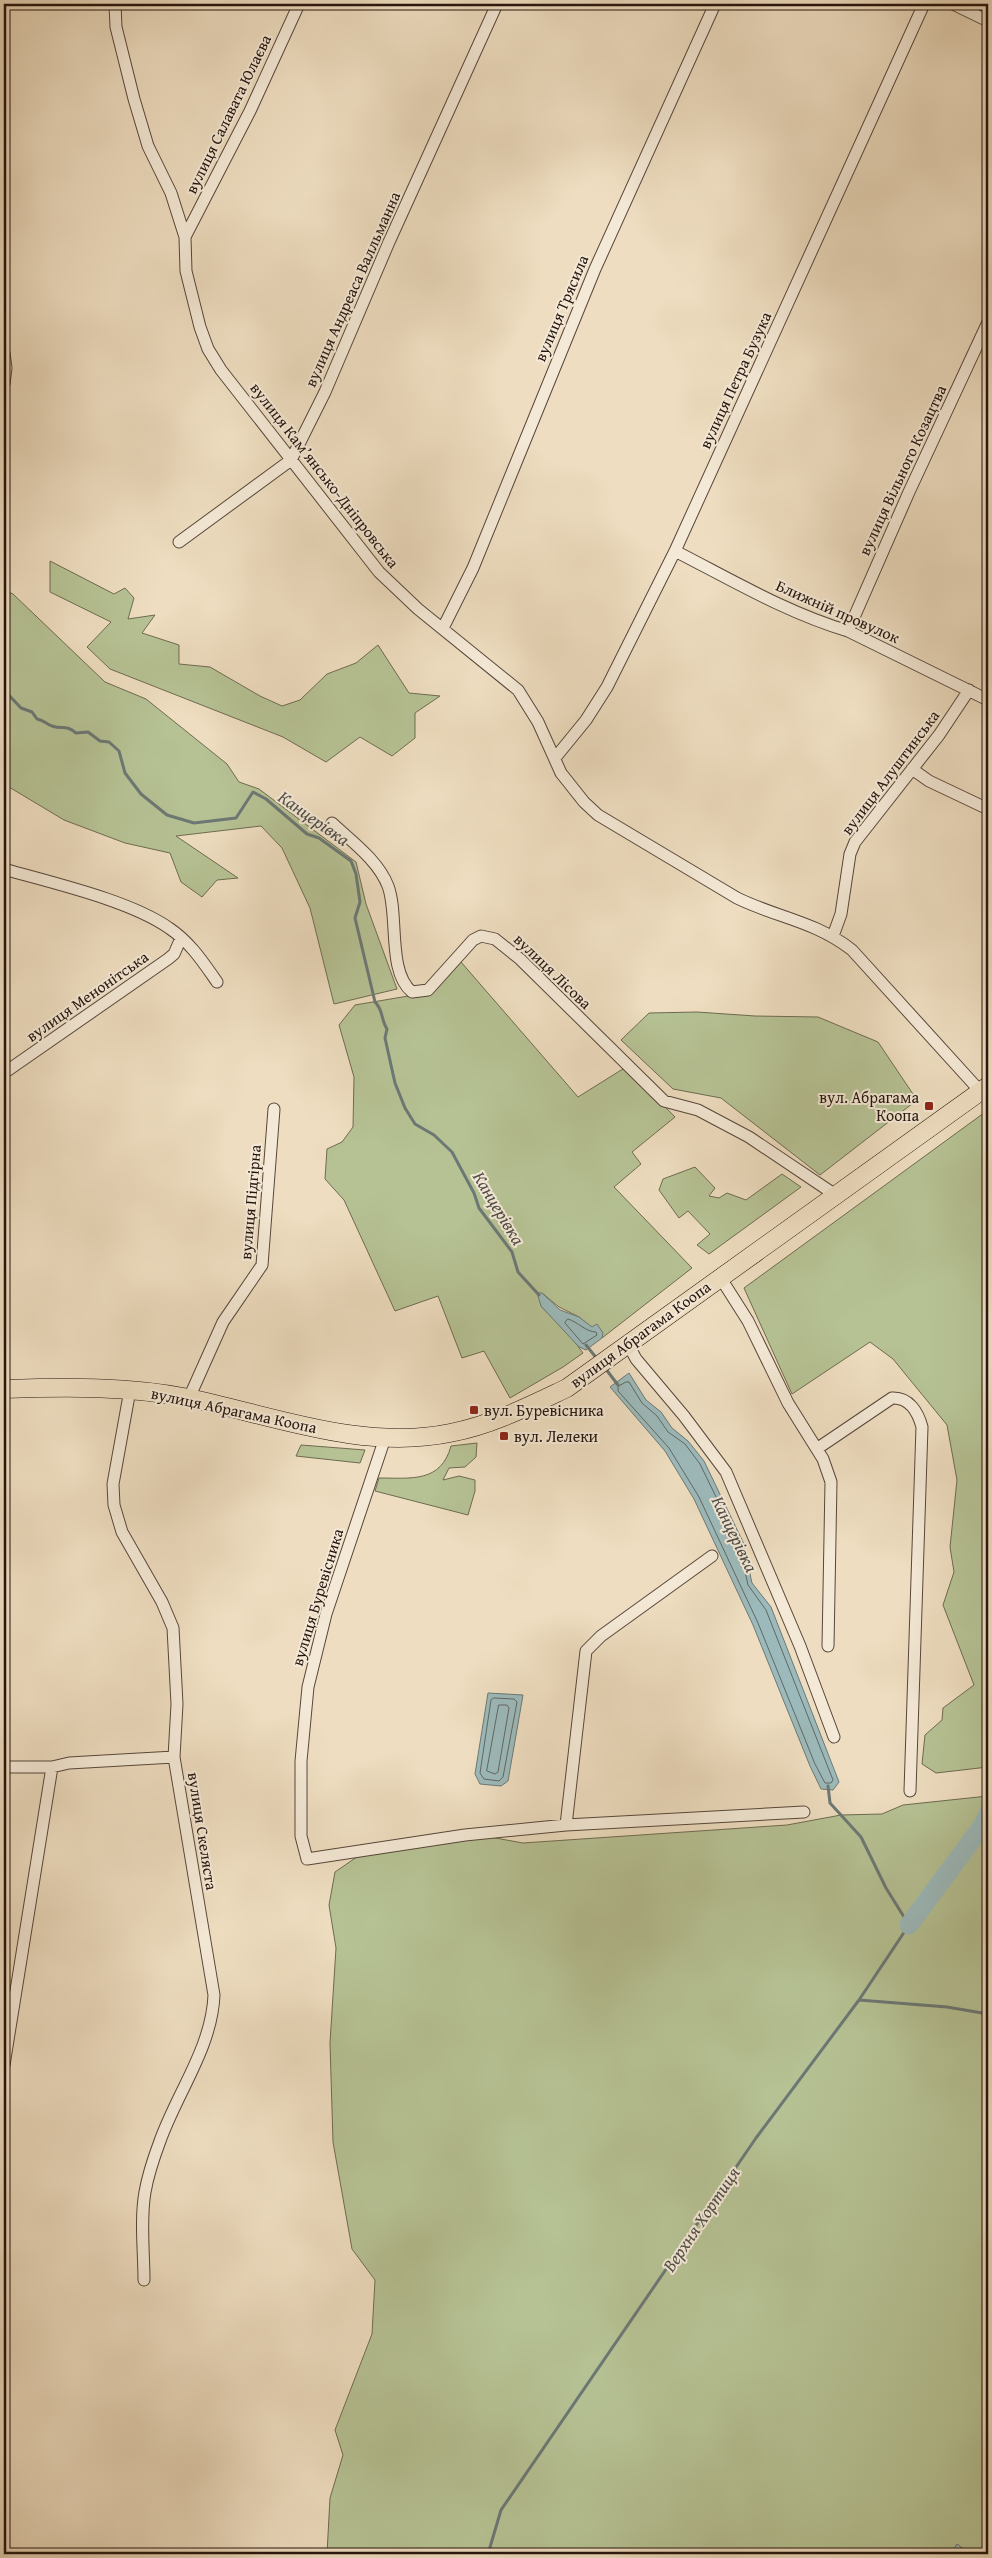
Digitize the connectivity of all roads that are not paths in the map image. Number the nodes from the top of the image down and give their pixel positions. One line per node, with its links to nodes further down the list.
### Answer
1 (114, 4): 8 (street, вулиця Кам’янсько-Дніпровська)
2 (299, 4): 8 (street, вулиця Салавата Юлаєва)
3 (497, 4): 12 (street, вулиця Андреаса Валльманна)
4 (715, 4): 15 (street, вулиця Трясила)
5 (924, 4): 14 (street, вулиця Петра Бузука)
6 (959, 5): 7 (street)
7 (988, 21)
8 (185, 237): 12 (street, вулиця Кам’янсько-Дніпровська)
9 (988, 322): 16 (street, вулиця Вільного Козацтва)
10 (4, 353): 11 (street)
11 (4, 384)
12 (291, 460): 13 (street, вулиця Андреаса Валльманна); 15 (street, вулиця Кам’янсько-Дніпровська)
13 (179, 542)
14 (674, 551): 16 (street, Ближній провулок); 19 (street, вулиця Петра Бузука)
15 (443, 628): 19 (street, вулиця Кам’янсько-Дніпровська)
16 (848, 631): 17 (street, Ближній провулок)
17 (969, 690): 18 (street, Ближній провулок); 20 (street, вулиця Алуштинська)
18 (988, 698)
19 (555, 758): 24 (street, вулиця Кам’янсько-Дніпровська)
20 (912, 769): 21 (street); 24 (street, вулиця Алуштинська)
21 (988, 809)
22 (332, 822): 30 (street, вулиця Лісова)
23 (4, 869): 25 (street)
24 (833, 936): 28 (street, вулиця Кам’янсько-Дніпровська)
25 (181, 938): 26 (street); 27 (street, вулиця Менонітська)
26 (216, 982)
27 (4, 1073)
28 (984, 1089): 30 (main road, вулиця Абрагама Коопа)
29 (274, 1110): 35 (street, вулиця Підгірна)
30 (837, 1196): 31 (main road, вулиця Абрагама Коопа)
31 (720, 1277): 32 (main road, вулиця Абрагама Коопа); 37 (street)
32 (628, 1344): 36 (main road, вулиця Абрагама Коопа); 40 (street)
33 (4, 1389): 34 (main road, вулиця Абрагама Коопа)
34 (130, 1390): 35 (main road, вулиця Абрагама Коопа); 41 (street, вулиця Скеляста)
35 (189, 1398): 36 (main road, вулиця Абрагама Коопа)
36 (385, 1438): 46 (street, вулиця Буревісника)
37 (818, 1448): 39 (street); 44 (street)
38 (712, 1556): 46 (street)
39 (828, 1646)
40 (834, 1737)
41 (174, 1757): 43 (street); 48 (street, вулиця Скеляста)
42 (4, 1767): 43 (street)
43 (52, 1768): 47 (street)
44 (910, 1791)
45 (804, 1812): 46 (street)
46 (566, 1825)
47 (4, 2065)
48 (144, 2280)

